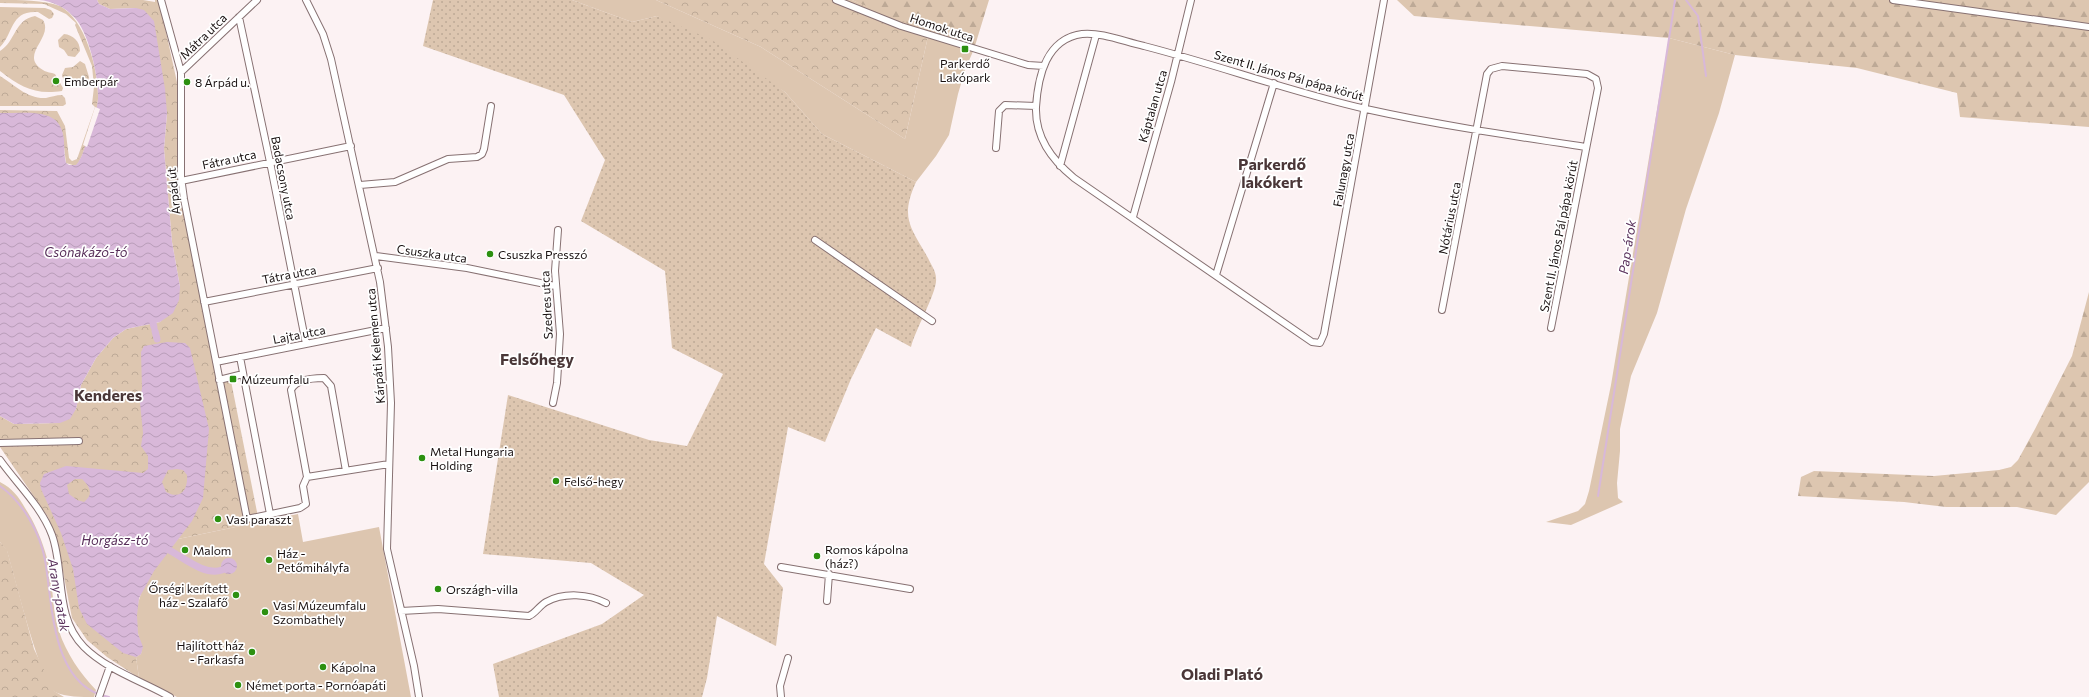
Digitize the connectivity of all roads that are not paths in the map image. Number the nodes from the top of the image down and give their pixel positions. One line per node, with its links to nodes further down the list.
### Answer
1 (161, 0): 13 (street, Árpád út)
2 (258, 0): 8 (street, Mátra utca)
3 (306, 0): 19 (street, Kárpáti Kelemen utca)
4 (836, 0): 12 (street, Homok utca)
5 (1191, 0): 11 (street, Káptalan utca)
6 (1384, 0): 17 (street, Falunagy utca)
7 (1893, 0): 9 (street)
8 (239, 17): 13 (street, Mátra utca); 22 (street, Badacsony utca)
9 (2089, 27)
10 (1096, 35): 11 (street, Szent II. János Pál pápa körút); 12 (street, Szent II. János Pál pápa körút); 23 (street)
11 (1178, 55): 14 (street, Szent II. János Pál pápa körút); 26 (street, Káptalan utca)
12 (1044, 66): 16 (street, Szent II. János Pál pápa körút)
13 (181, 72): 24 (street, Árpád út)
14 (1274, 83): 17 (street, Szent II. János Pál pápa körút); 31 (street)
15 (491, 106): 25 (street)
16 (1036, 106): 21 (street); 23 (street, Szent II. János Pál pápa körút)
17 (1365, 108): 18 (street, Szent II. János Pál pápa körút); 39 (street, Falunagy utca)
18 (1477, 130): 20 (street, Szent II. János Pál pápa körút); 20 (street, Szent II. János Pál pápa körút); 35 (street, Nótárius utca)
19 (352, 146): 22 (street, Fátra utca); 25 (street, Kárpáti Kelemen utca)
20 (1586, 147): 38 (street, Szent II. János Pál pápa körút)
21 (996, 148)
22 (270, 162): 24 (street, Fátra utca); 32 (street, Badacsony utca)
23 (1060, 166): 26 (street, Szent II. János Pál pápa körút)
24 (181, 181): 34 (street, Árpád út)
25 (360, 185): 29 (street, Kárpáti Kelemen utca)
26 (1133, 217): 31 (street, Szent II. János Pál pápa körút)
27 (558, 230): 33 (street, Szedres utca)
28 (815, 240): 36 (street)
29 (376, 256): 30 (street, Kárpáti Kelemen utca); 33 (street, Csuszka utca)
30 (378, 268): 32 (street, Tátra utca); 37 (street, Kárpáti Kelemen utca)
31 (1216, 275): 39 (street, Szent II. János Pál pápa körút)
32 (294, 285): 34 (street, Tátra utca); 40 (street, Badacsony utca)
33 (555, 286): 45 (street, Szedres utca)
34 (204, 302): 42 (street, Árpád út)
35 (1442, 310)
36 (932, 321)
37 (386, 328): 40 (street, Lajta utca); 49 (street, Kárpáti Kelemen utca)
38 (1551, 328)
39 (1320, 343)
40 (306, 344): 41 (street, Lajta utca)
41 (240, 357): 42 (street, Lajta utca); 43 (street)
42 (216, 362): 44 (street, Árpád út)
43 (244, 374): 44 (street); 52 (street)
44 (219, 380): 52 (street, Árpád út)
45 (553, 403)
46 (79, 441): 47 (street)
47 (0, 443)
48 (0, 460): 60 (street)
49 (389, 464): 50 (street); 58 (street, Kárpáti Kelemen utca)
50 (346, 471): 51 (street); 51 (street, Árpád út)
51 (307, 477): 52 (street, Árpád út)
52 (270, 514)
53 (781, 567): 54 (street)
54 (829, 574): 55 (street); 56 (street)
55 (910, 589)
56 (827, 600)
57 (606, 603): 58 (street)
58 (401, 611): 63 (street, Kárpáti Kelemen utca)
59 (788, 658): 64 (street)
60 (110, 666): 61 (street); 62 (street)
61 (99, 697)
62 (170, 697)
63 (419, 697)
64 (781, 697)

